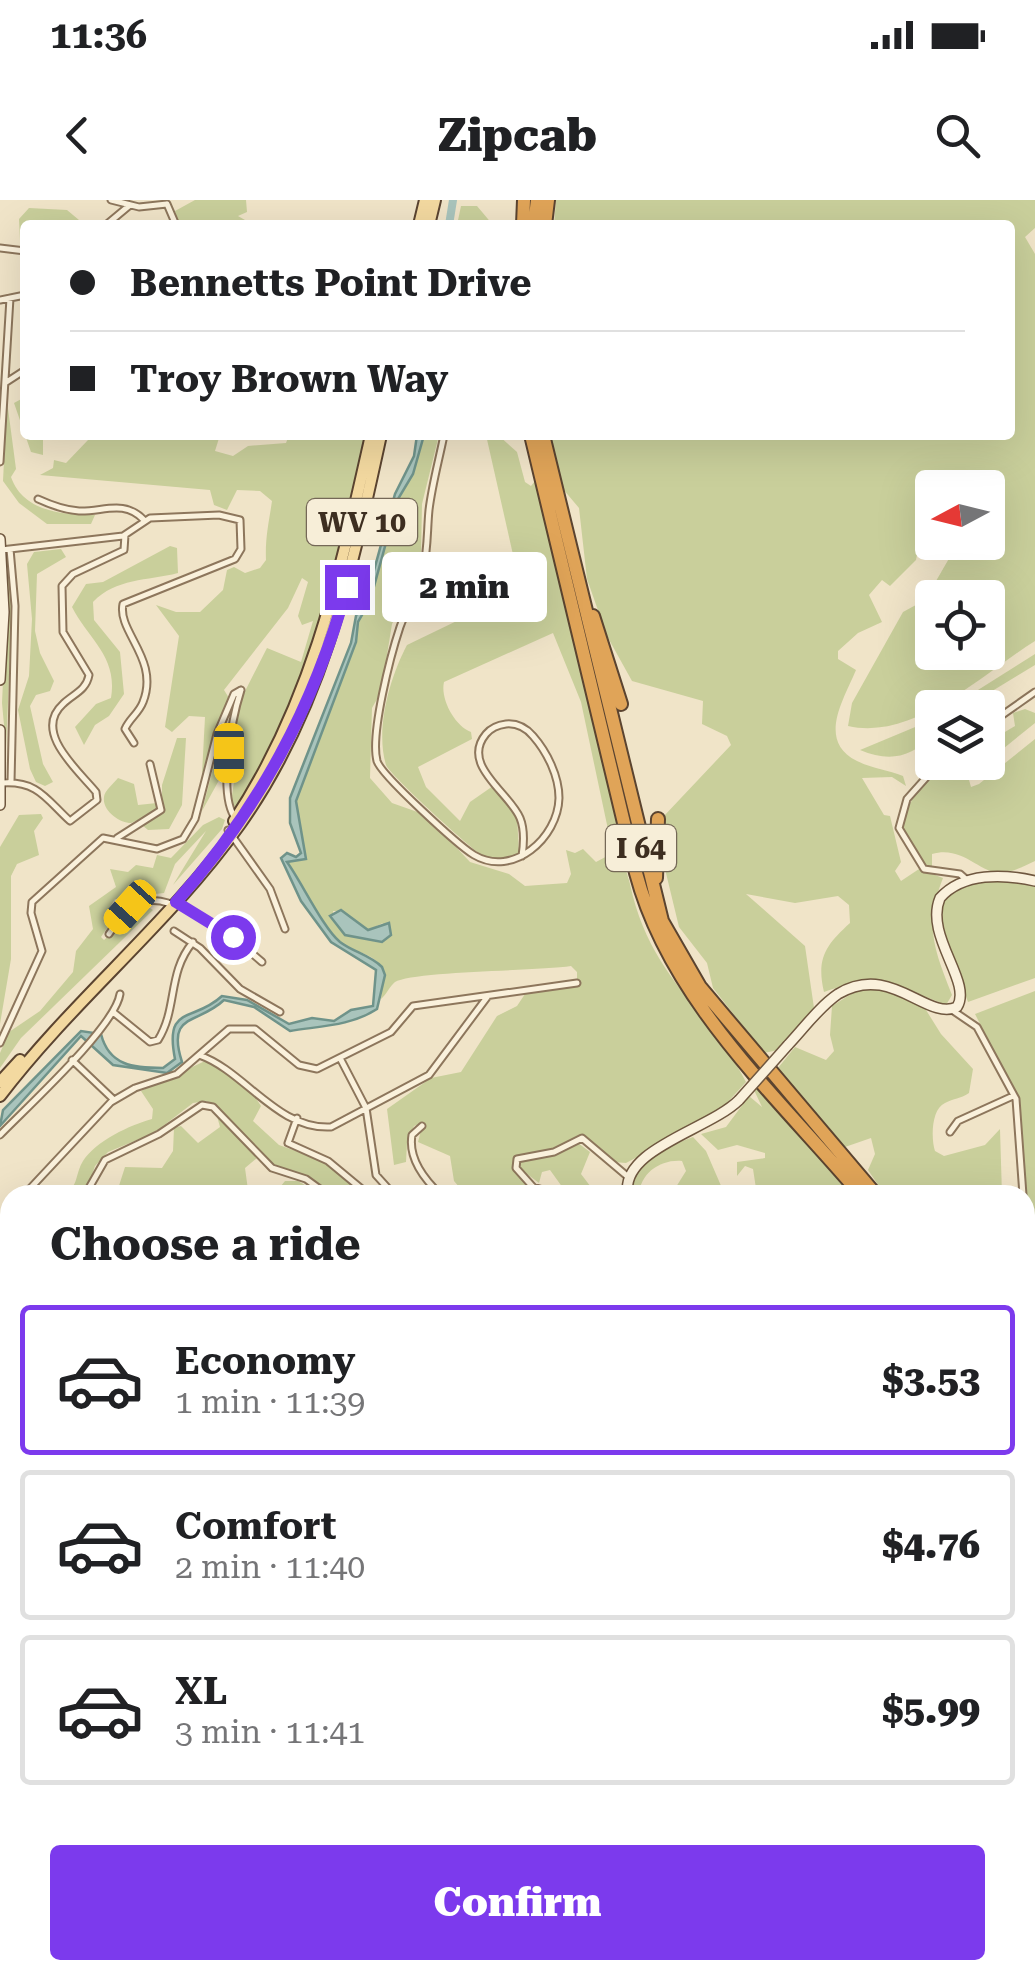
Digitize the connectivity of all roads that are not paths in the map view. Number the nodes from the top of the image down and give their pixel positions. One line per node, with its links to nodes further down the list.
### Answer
1 (111, 200): 3 (street)
2 (168, 202): 3 (street)
3 (130, 205): 4 (street)
4 (112, 220)
5 (20, 296): 6 (street)
6 (10, 298): 7 (street); 9 (street)
7 (0, 300)
8 (20, 373): 9 (street)
9 (5, 383): 15 (street)
10 (370, 440): 34 (main road, WV 10)
11 (380, 440): 34 (main road, WV 10)
12 (443, 440): 37 (street)
13 (532, 440): 75 (highway, I 64)
14 (544, 440): 18 (highway, I 64)
15 (0, 462)
16 (38, 499): 17 (street)
17 (144, 520): 19 (street); 28 (street)
18 (562, 521): 25 (highway); 44 (highway, I 64)
19 (125, 535): 21 (street); 31 (street)
20 (0, 539): 21 (street)
21 (5, 549): 22 (street); 31 (street)
22 (1, 572): 23 (street)
23 (0, 680)
24 (1035, 692): 26 (street)
25 (621, 704)
26 (1005, 713)
27 (0, 730): 31 (street)
28 (134, 744)
29 (150, 764): 36 (street)
30 (924, 780): 38 (street)
31 (7, 782): 32 (street)
32 (0, 805)
33 (658, 819): 44 (highway)
34 (238, 820): 35 (main road, WV 10); 36 (street)
35 (230, 832): 40 (main road, WV 10); 41 (street)
36 (117, 838): 53 (street)
37 (522, 856): 37 (street)
38 (968, 881): 39 (street); 50 (street)
39 (1035, 881)
40 (172, 902): 43 (street); 46 (street); 57 (main road, WV 10); 58 (main road, WV 10)
41 (284, 929)
42 (174, 931): 45 (street)
43 (109, 934)
44 (670, 938): 76 (highway, I 64)
45 (192, 942): 51 (street); 52 (street)
46 (262, 962)
47 (577, 983): 49 (street)
48 (120, 994): 51 (street)
49 (488, 996): 55 (street); 61 (street)
50 (952, 1010): 59 (street); 66 (street, bridge)
51 (113, 1012): 56 (street)
52 (280, 1012)
53 (0, 1043)
54 (199, 1055): 55 (street); 60 (street); 62 (street)
55 (340, 1058): 61 (street)
56 (72, 1060): 60 (street); 65 (street)
57 (0, 1082)
58 (0, 1096)
59 (1013, 1096): 64 (street); 77 (street)
60 (114, 1100): 67 (street)
61 (367, 1110): 62 (street); 71 (street)
62 (296, 1118): 70 (street)
63 (422, 1126): 72 (street)
64 (950, 1132)
65 (0, 1135)
66 (627, 1176): 73 (street); 74 (street)
67 (33, 1185)
68 (91, 1185): 69 (street)
69 (314, 1185)
70 (357, 1185)
71 (386, 1185)
72 (432, 1185)
73 (532, 1185)
74 (627, 1185)
75 (853, 1185)
76 (868, 1185)
77 (1023, 1185)

